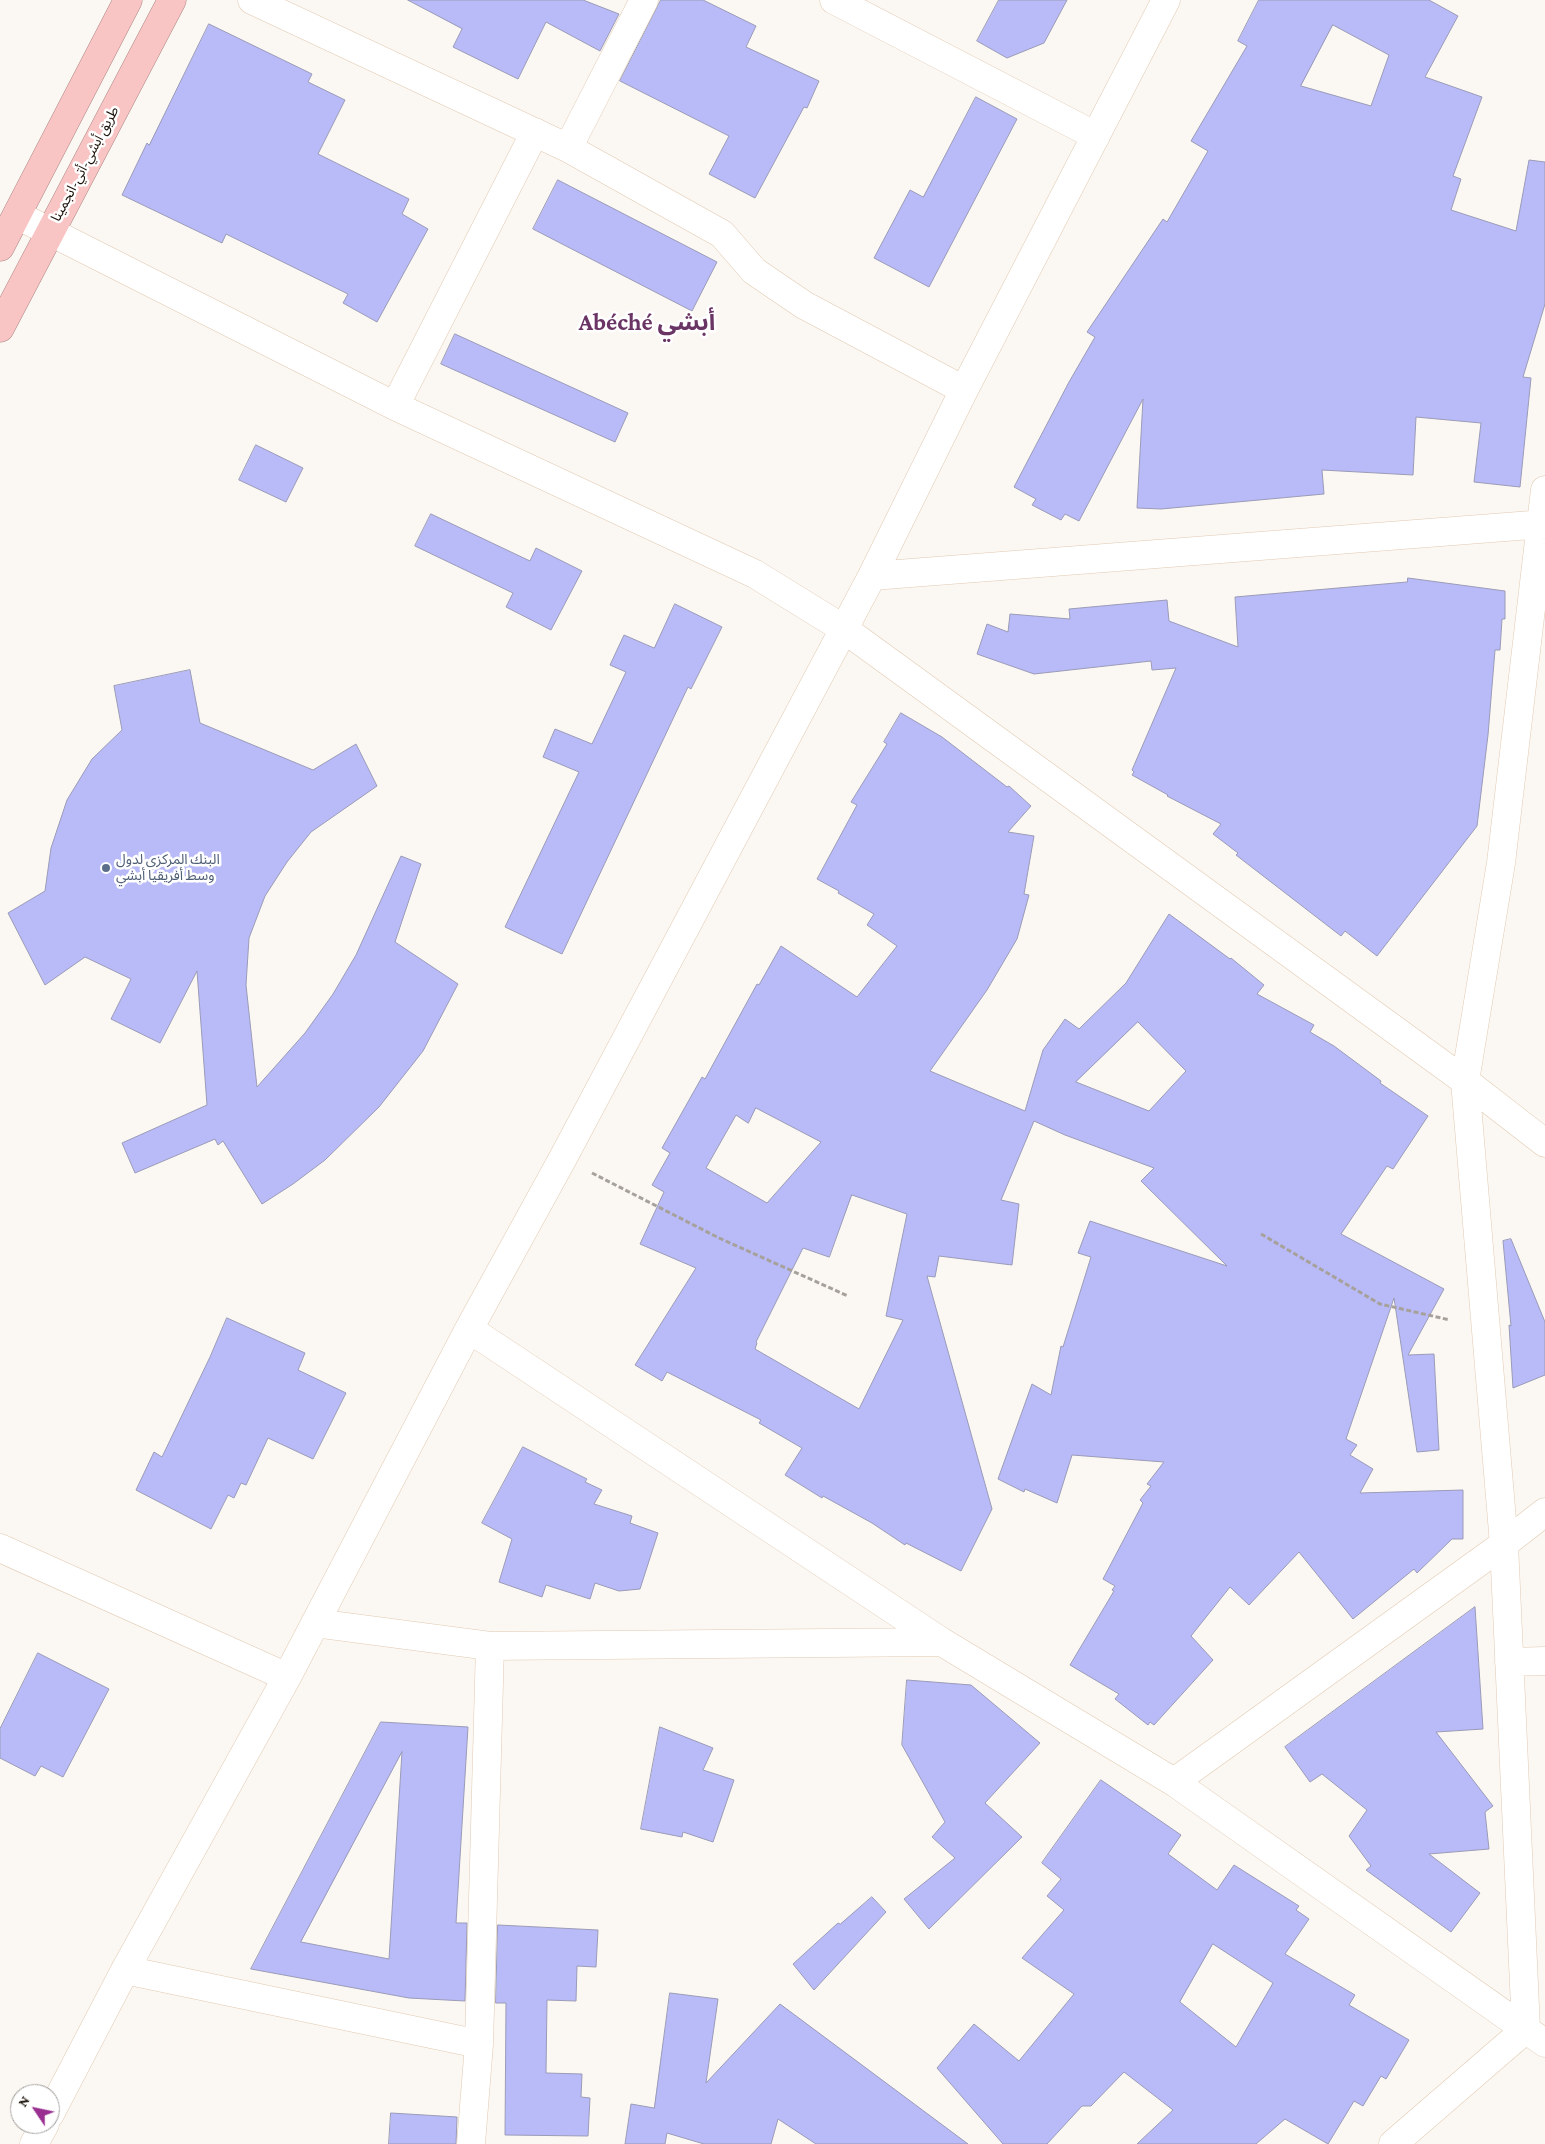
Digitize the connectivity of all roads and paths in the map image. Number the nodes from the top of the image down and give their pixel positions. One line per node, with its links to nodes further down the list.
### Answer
1 (128, 0): 10 (highway)
2 (172, 0): 11 (highway, طريق أبشي-أتي-انجمينا)
3 (252, 0): 7 (street)
4 (644, 0): 9 (street)
5 (834, 0): 8 (street)
6 (1166, 0): 8 (street)
7 (534, 132): 9 (street); 15 (street)
8 (1096, 136): 14 (street)
9 (568, 148): 14 (street)
10 (17, 214): 11 (street); 12 (highway)
11 (49, 232): 13 (highway, طريق أبشي-أتي-انجمينا); 15 (street)
12 (0, 247)
13 (0, 328)
14 (964, 390): 18 (street)
15 (395, 406): 19 (street)
16 (1545, 490): 17 (street)
17 (1542, 525): 18 (street); 20 (street)
18 (872, 576): 19 (street)
19 (844, 629): 20 (street); 22 (street)
20 (1466, 1081): 21 (street); 25 (street)
21 (1545, 1143)
22 (563, 1158): 24 (path); 26 (street)
23 (1262, 1234): 25 (path)
24 (848, 1296)
25 (1486, 1321): 28 (street)
26 (469, 1328): 30 (street); 31 (street)
27 (1545, 1512): 28 (street)
28 (1504, 1544): 34 (street); 36 (street)
29 (0, 1548): 35 (street)
30 (315, 1623): 32 (street); 35 (street)
31 (942, 1642): 32 (street); 36 (street)
32 (490, 1646): 39 (street)
33 (1545, 1661): 34 (street)
34 (1509, 1662): 38 (street)
35 (287, 1677): 37 (street)
36 (1174, 1782): 38 (street)
37 (125, 1970): 39 (street); 40 (street)
38 (1536, 2036): 42 (street)
39 (479, 2044): 41 (street)
40 (60, 2095)
41 (472, 2144)
42 (1393, 2144)

